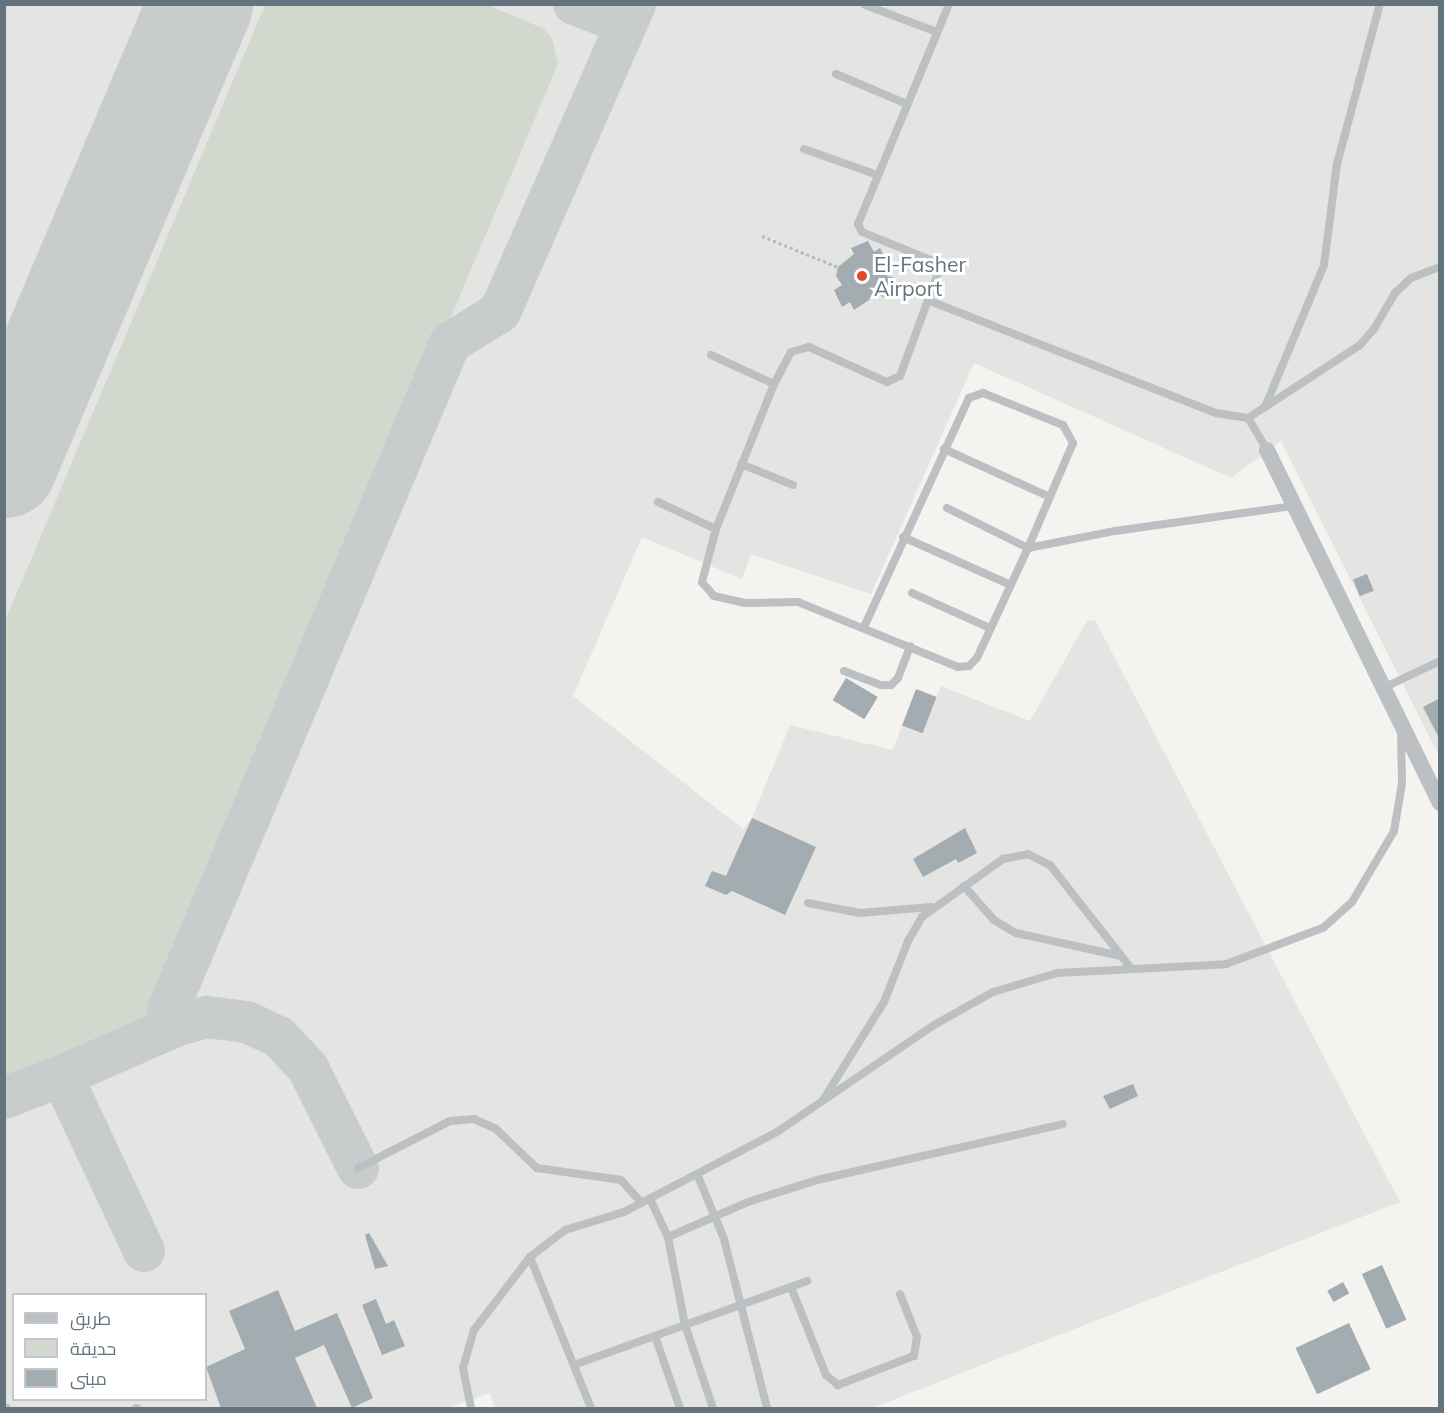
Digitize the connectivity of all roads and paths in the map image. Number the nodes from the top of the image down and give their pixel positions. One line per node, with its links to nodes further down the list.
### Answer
1 (949, 4): 4 (lane)
2 (1380, 4): 16 (lane)
3 (865, 5): 4 (lane)
4 (937, 32): 6 (lane)
5 (836, 74): 6 (lane)
6 (907, 105): 8 (lane)
7 (804, 149): 8 (lane)
8 (878, 175): 13 (lane)
9 (762, 236): 10 (path)
10 (838, 267)
11 (1440, 267): 16 (lane)
12 (890, 286): 13 (path)
13 (930, 301): 15 (lane); 17 (lane)
14 (711, 355): 15 (lane)
15 (774, 384): 20 (lane)
16 (1265, 406): 17 (lane)
17 (1248, 418): 19 (lane)
18 (944, 449): 22 (lane); 22 (lane); 27 (lane)
19 (1267, 450): 24 (street)
20 (741, 464): 21 (lane); 26 (lane)
21 (793, 485)
22 (1050, 497): 28 (lane)
23 (658, 502): 26 (lane)
24 (1292, 506): 28 (lane); 36 (street)
25 (948, 508): 28 (lane)
26 (716, 529): 31 (lane)
27 (903, 537): 29 (lane); 31 (lane)
28 (1028, 548): 29 (lane)
29 (1011, 585): 32 (lane)
30 (912, 592): 32 (lane)
31 (864, 627): 33 (lane)
32 (990, 628): 33 (lane)
33 (910, 646): 35 (lane)
34 (1440, 662): 36 (lane)
35 (844, 671)
36 (1383, 689): 37 (street)
37 (1401, 728): 38 (street); 43 (lane)
38 (1440, 803)
39 (964, 886): 41 (lane); 42 (lane); 42 (lane)
40 (808, 903): 41 (lane)
41 (932, 907): 44 (lane)
42 (1121, 956): 43 (lane)
43 (1130, 967): 44 (lane)
44 (820, 1104): 47 (lane)
45 (1063, 1124): 49 (lane)
46 (358, 1168): 48 (lane)
47 (697, 1174): 48 (lane); 49 (lane)
48 (646, 1201): 50 (lane); 51 (lane)
49 (715, 1216): 50 (lane); 55 (lane)
50 (668, 1238): 56 (lane)
51 (531, 1257): 58 (lane); 59 (lane)
52 (807, 1281): 53 (lane)
53 (791, 1287): 54 (lane); 55 (lane)
54 (900, 1294)
55 (739, 1306): 56 (lane); 63 (lane)
56 (685, 1325): 57 (lane); 62 (lane)
57 (655, 1336): 58 (lane); 61 (lane)
58 (574, 1365): 60 (lane)
59 (471, 1408)
60 (591, 1408)
61 (680, 1408)
62 (713, 1408)
63 (767, 1408)

